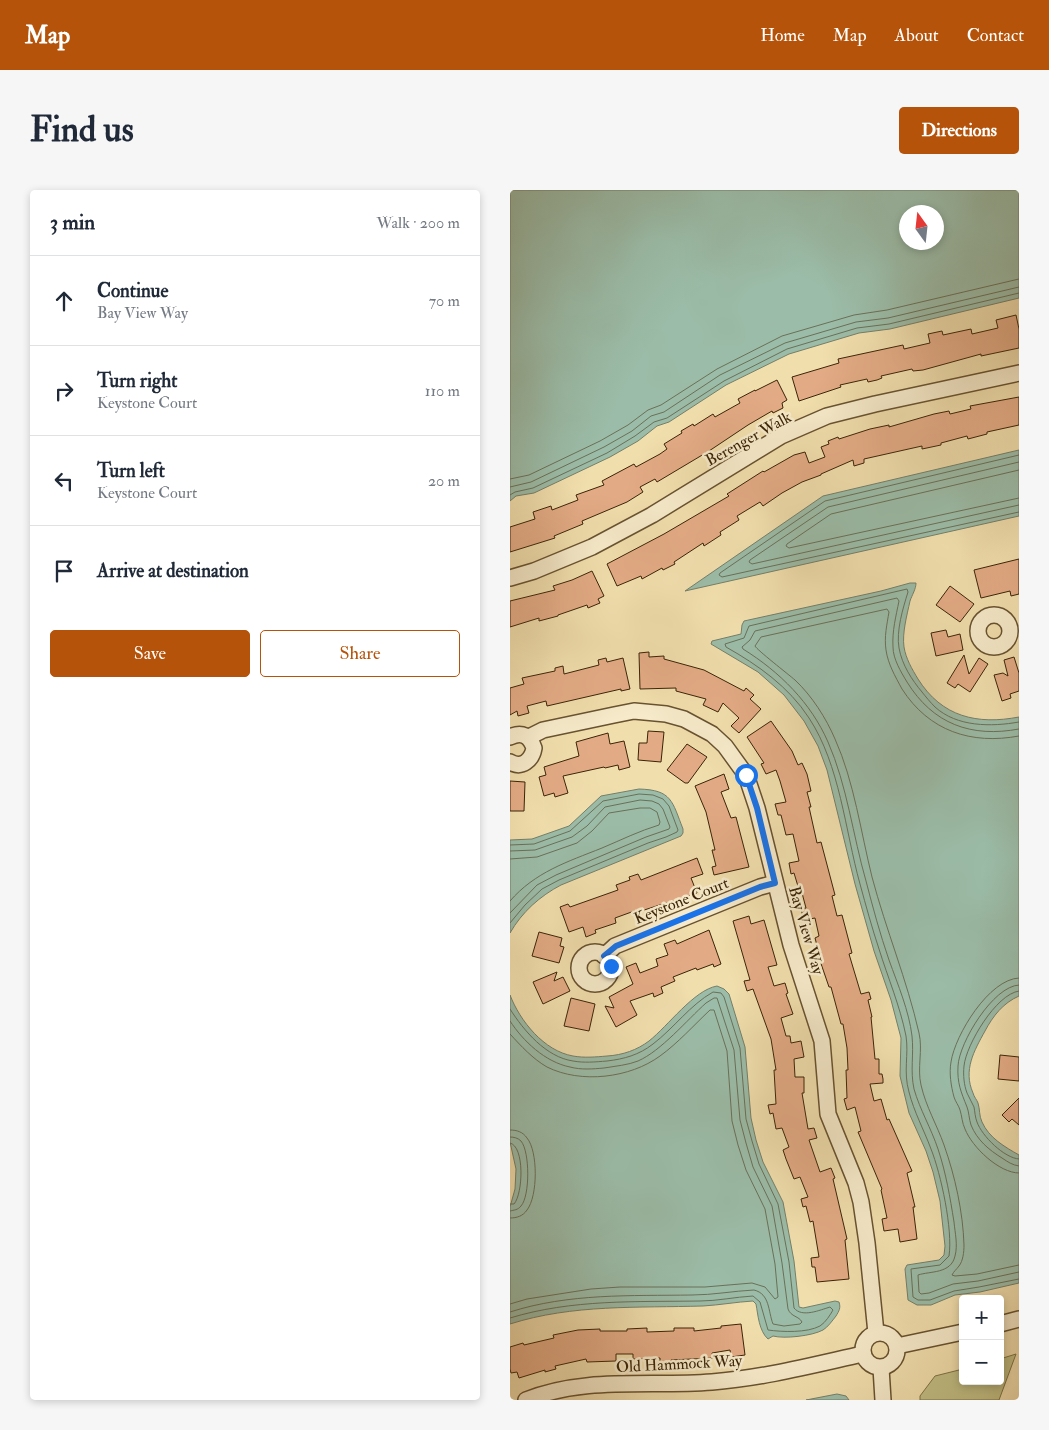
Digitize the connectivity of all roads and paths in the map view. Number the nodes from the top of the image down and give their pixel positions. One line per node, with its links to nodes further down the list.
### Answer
1 (1019, 373): 2 (street, Berenger Walk)
2 (510, 578)
3 (510, 737): 4 (street)
4 (528, 737): 5 (street); 6 (street, Bay View Way)
5 (510, 762)
6 (775, 883): 7 (street, Keystone Court); 10 (street, Bay View Way)
7 (604, 956)
8 (1019, 1319): 9 (street)
9 (1004, 1323)
10 (876, 1333): 12 (street); 13 (street)
11 (959, 1333): 12 (street)
12 (897, 1346): 14 (street)
13 (863, 1354): 14 (street); 15 (street, Old Hammock Way)
14 (882, 1368): 16 (street)
15 (526, 1400)
16 (883, 1400)

